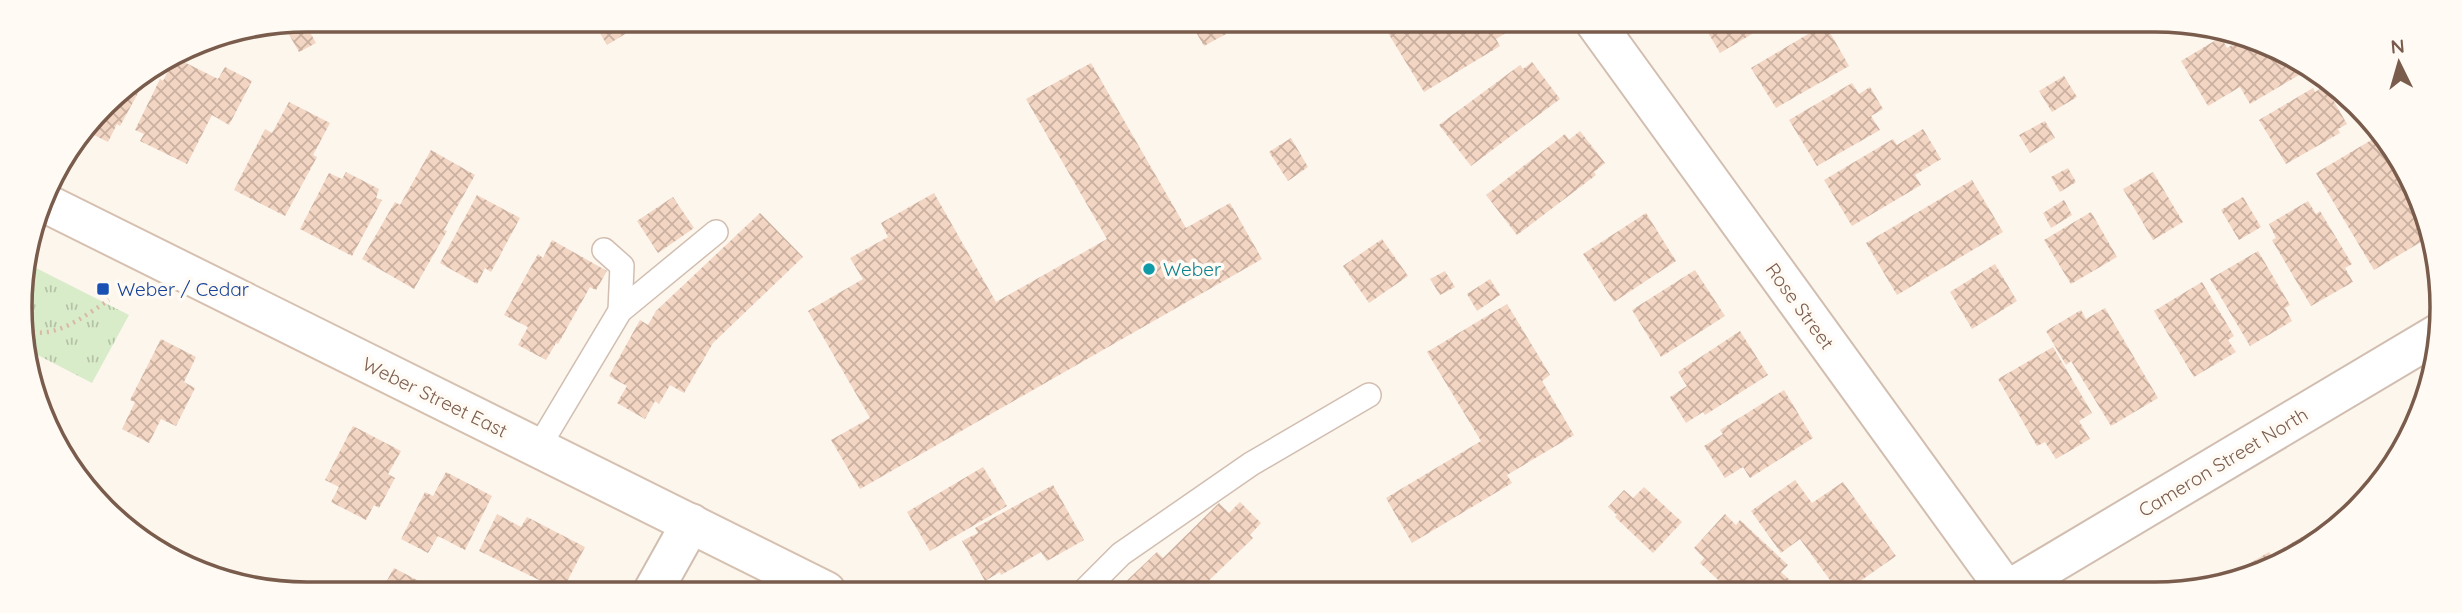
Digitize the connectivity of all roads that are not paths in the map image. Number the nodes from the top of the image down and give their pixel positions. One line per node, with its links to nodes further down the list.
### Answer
1 (1602, 32): 13 (street, Rose Street)
2 (50, 206): 8 (street, Weber Street East)
3 (716, 232): 5 (lane)
4 (604, 250): 5 (lane)
5 (620, 311): 8 (lane)
6 (2428, 340): 14 (street, Cameron Street North)
7 (1369, 395): 12 (lane)
8 (538, 448): 9 (street, Weber Street East)
9 (691, 523): 10 (street); 11 (street, Weber Street East)
10 (658, 582)
11 (809, 582)
12 (1093, 582)
13 (1999, 582)
14 (2021, 582)

